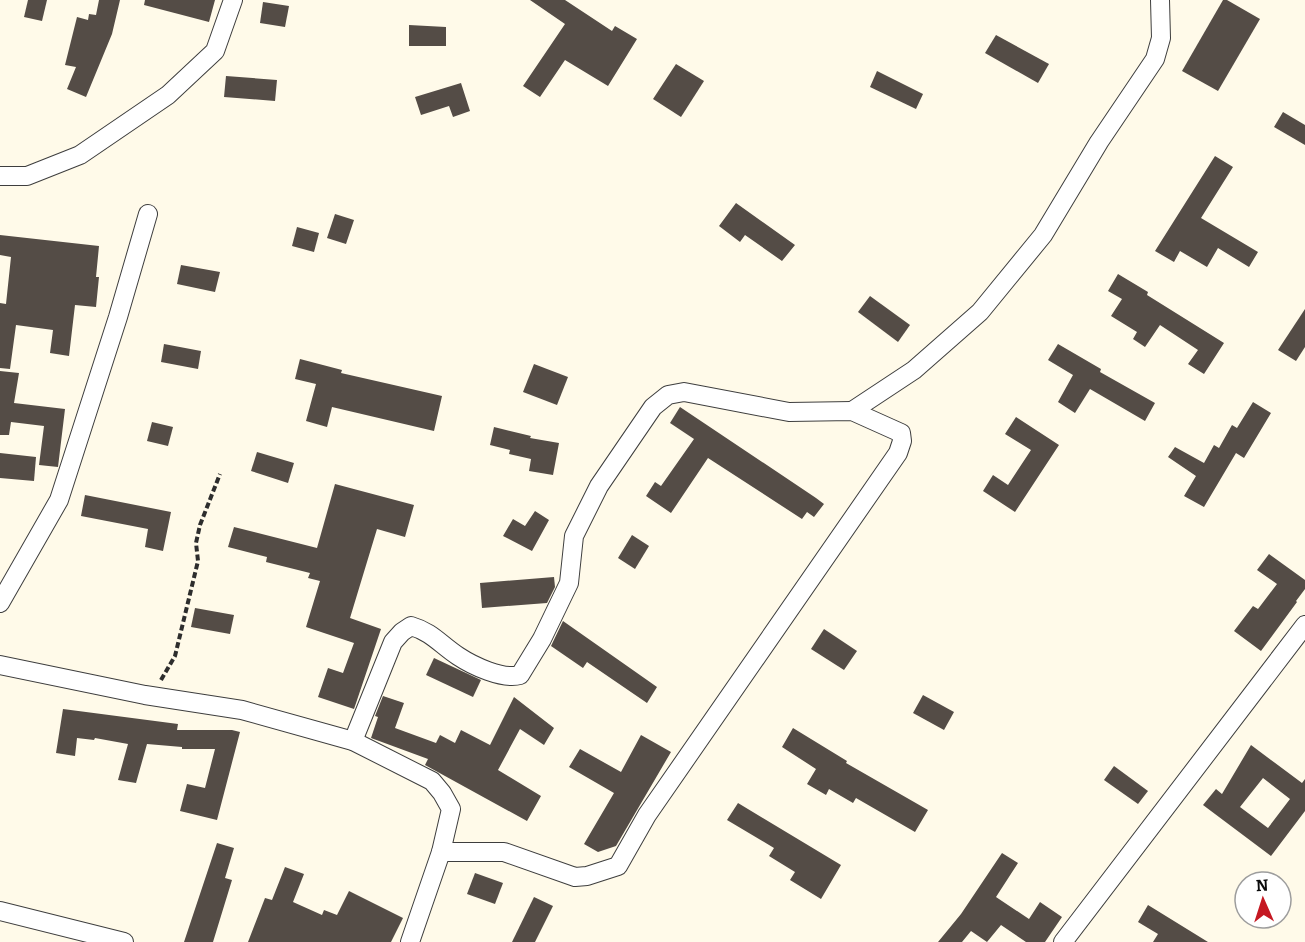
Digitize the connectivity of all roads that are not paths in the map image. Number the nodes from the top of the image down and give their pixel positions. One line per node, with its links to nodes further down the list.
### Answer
1 (233, 0): 3 (street)
2 (1160, 0): 5 (street)
3 (0, 176)
4 (148, 214): 6 (street)
5 (852, 411): 9 (street); 10 (street)
6 (0, 603)
7 (1305, 625): 14 (street)
8 (0, 665): 9 (street)
9 (353, 741): 10 (street)
10 (441, 852): 13 (street)
11 (0, 911): 12 (street)
12 (124, 942)
13 (410, 942)
14 (1063, 942)

